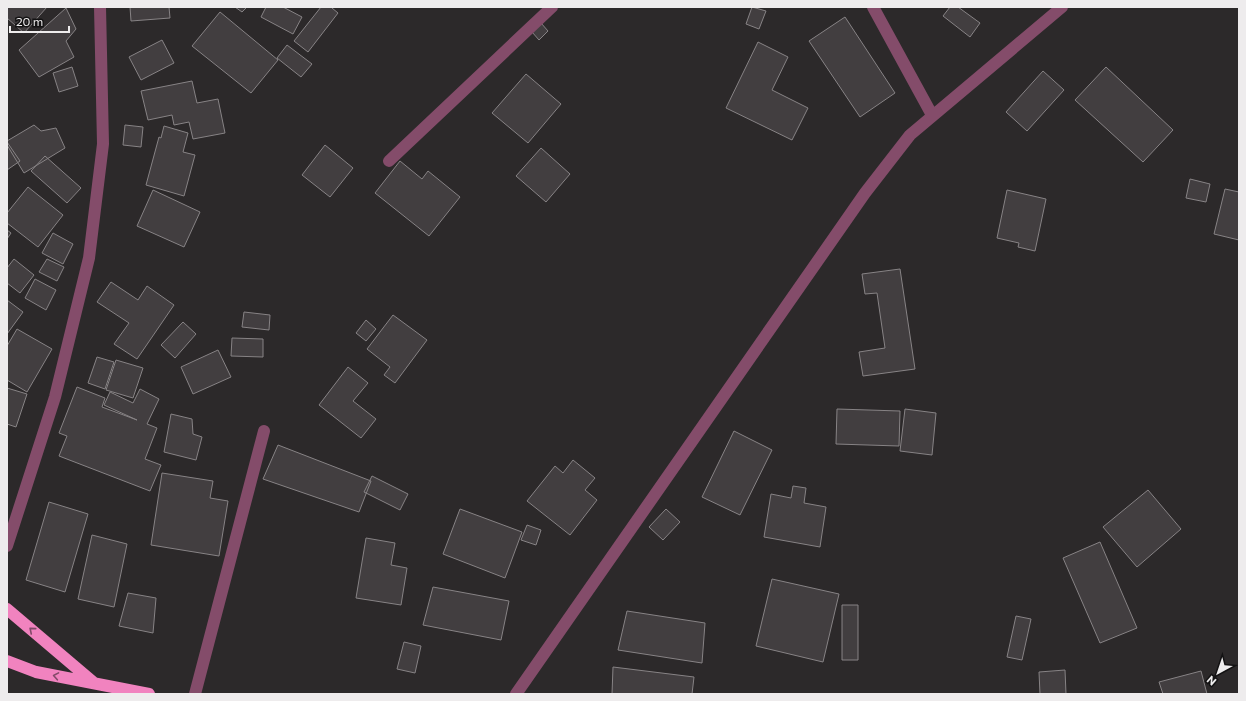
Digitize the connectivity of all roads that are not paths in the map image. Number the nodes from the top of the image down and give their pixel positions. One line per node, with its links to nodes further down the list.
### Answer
1 (100, 7): 8 (street)
2 (552, 7): 6 (street)
3 (873, 7): 5 (street)
4 (1062, 7): 5 (street)
5 (932, 115): 14 (street)
6 (388, 161)
7 (264, 431): 13 (street)
8 (7, 546)
9 (7, 609): 11 (highway, one-way to 9)
10 (7, 661): 11 (highway, one-way to 10)
11 (94, 683): 12 (highway)
12 (149, 694)
13 (195, 694)
14 (516, 694)

